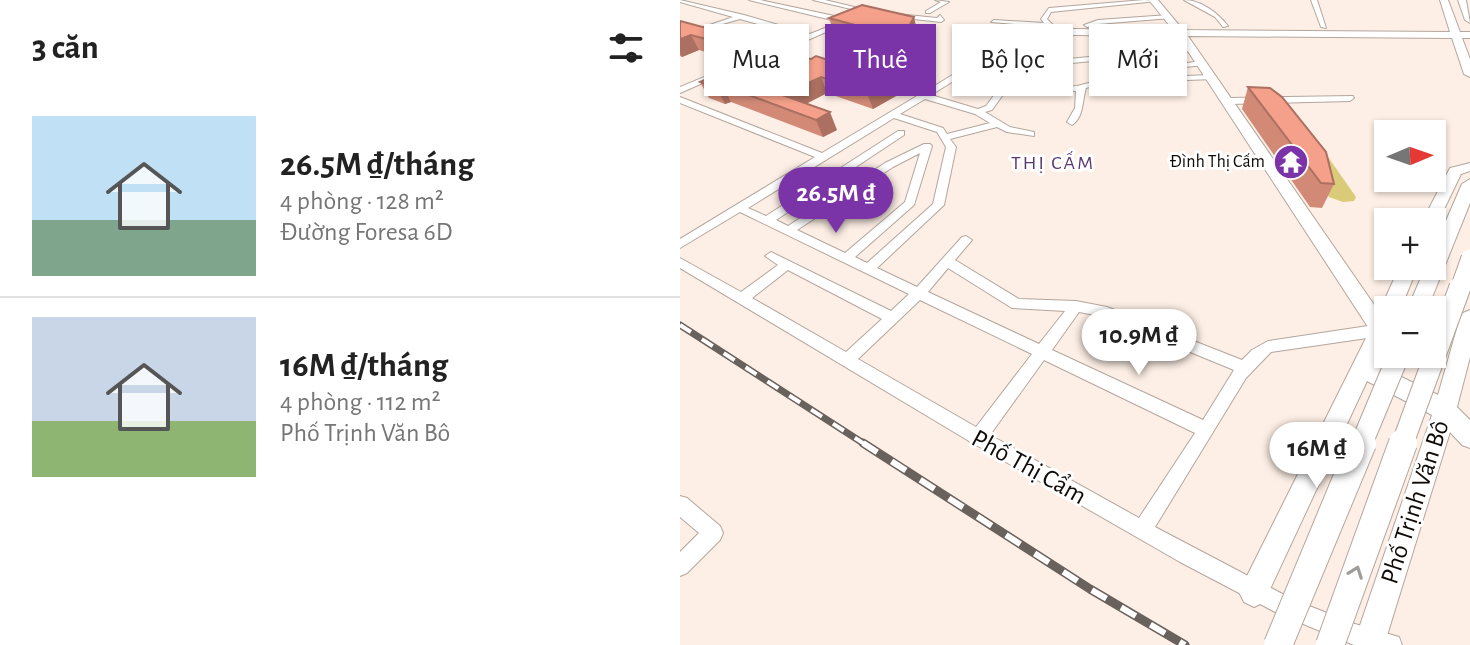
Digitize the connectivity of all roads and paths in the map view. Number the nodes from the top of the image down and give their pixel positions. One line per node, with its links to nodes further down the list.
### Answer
1 (680, 0): 16 (street)
2 (752, 0): 11 (street)
3 (788, 0): 11 (street)
4 (816, 0): 18 (street)
5 (844, 0): 14 (street)
6 (938, 0): 12 (street)
7 (1314, 0): 24 (street)
8 (1444, 0): 17 (main road)
9 (1462, 0): 15 (main road)
10 (1188, 4): 13 (street); 23 (street)
11 (774, 5): 16 (street); 18 (street)
12 (928, 12)
13 (1168, 13): 21 (street); 23 (main road); 25 (main road); 25 (street); 28 (main road); 32 (main road)
14 (890, 15)
15 (1469, 15)
16 (740, 16): 26 (street); 31 (street)
17 (1441, 20): 28 (main road); 29 (main road)
18 (847, 21): 31 (street)
19 (994, 22): 20 (street)
20 (1031, 24)
21 (1049, 24)
22 (692, 26): 26 (street)
23 (1225, 26): 24 (main road)
24 (1324, 27): 28 (main road)
25 (1078, 28)
26 (703, 29)
27 (1470, 29): 29 (main road)
28 (1414, 32): 29 (main road); 33 (main road)
29 (1455, 32): 30 (main road); 33 (main road)
30 (1470, 35)
31 (810, 36)
32 (1192, 49): 34 (main road); 47 (street)
33 (1462, 52): 36 (main road)
34 (1201, 63): 35 (street); 37 (main road)
35 (1187, 65)
36 (1470, 74)
37 (1211, 77): 40 (street); 46 (main road)
38 (704, 80): 41 (street)
39 (1073, 88): 40 (street)
40 (1082, 88): 49 (street)
41 (680, 90)
42 (923, 96): 48 (street)
43 (928, 96): 47 (street)
44 (1350, 98): 46 (street)
45 (680, 100): 54 (street)
46 (1229, 101): 75 (main road)
47 (982, 114): 50 (street)
48 (893, 115): 53 (street); 54 (street)
49 (1072, 122)
50 (997, 124): 52 (street); 53 (street)
51 (901, 133): 56 (street)
52 (1031, 134)
53 (945, 137): 71 (street)
54 (818, 160): 56 (street); 59 (street)
55 (1470, 167): 60 (main road)
56 (841, 172): 57 (street); 61 (street)
57 (865, 181): 62 (street); 67 (street)
58 (1467, 190): 73 (main road)
59 (740, 208): 61 (street); 64 (street)
60 (1437, 208)
61 (767, 221): 62 (street)
62 (788, 231): 67 (street)
63 (966, 240): 68 (street)
64 (680, 244)
65 (771, 256): 70 (street)
66 (1470, 258): 96 (main road, one-way to 66, bridge)
67 (845, 259): 71 (street)
68 (947, 261): 72 (street); 76 (street)
69 (680, 262): 74 (street, Phố Thị Cẩm)
70 (787, 264): 74 (street); 77 (street)
71 (867, 270): 72 (street)
72 (917, 295): 77 (street); 81 (street)
73 (1423, 296)
74 (742, 298): 82 (street, Phố Thị Cẩm)
75 (1374, 301)
76 (1076, 306): 81 (street); 83 (street)
77 (892, 318): 82 (street)
78 (1470, 318): 86 (main road, Phố Trịnh Văn Bô)
79 (1374, 321): 83 (street)
80 (1374, 343): 84 (main road)
81 (1040, 352): 87 (street); 89 (street)
82 (847, 360): 89 (street, Phố Thị Cẩm)
83 (1245, 368): 87 (street)
84 (1362, 368): 86 (main road); 93 (main road)
85 (1393, 368): 95 (main road, bridge)
86 (1445, 410): 88 (main road); 94 (main road, Phố Trịnh Văn Bô)
87 (1206, 430): 91 (street)
88 (1470, 437)
89 (977, 439): 91 (street, Phố Thị Cẩm)
90 (680, 505): 92 (street)
91 (1142, 530): 93 (street, Phố Thị Cẩm)
92 (680, 566)
93 (1254, 592): 94 (street, Phố Thị Cẩm)
94 (1381, 642)
95 (1278, 645)
96 (1330, 645)

